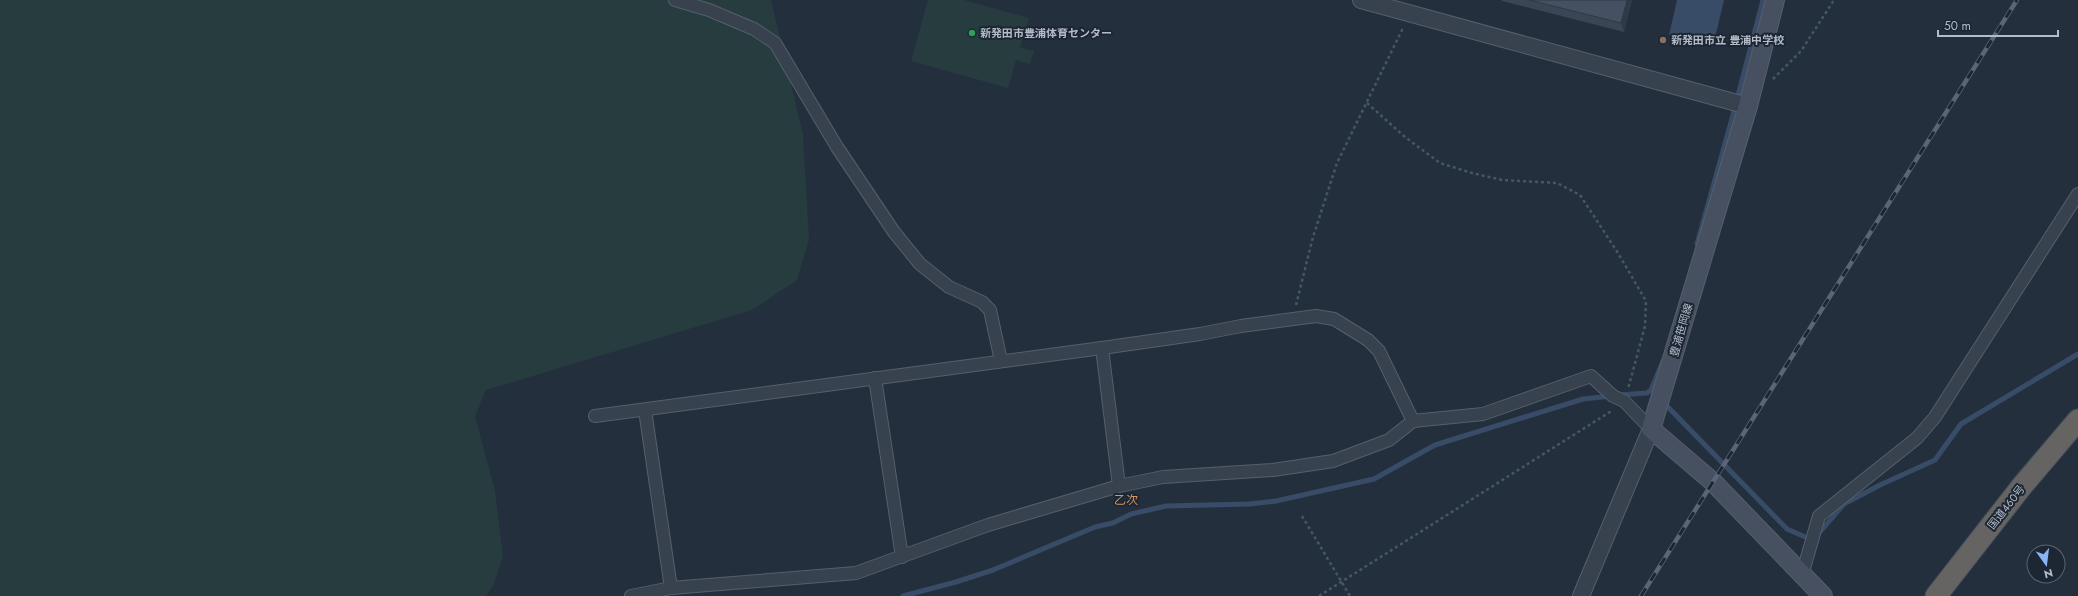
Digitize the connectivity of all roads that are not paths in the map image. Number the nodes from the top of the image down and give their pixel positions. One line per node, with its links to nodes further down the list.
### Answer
1 (675, 0): 7 (street)
2 (1361, 0): 4 (street)
3 (1775, 0): 4 (main road, 豊浦笹岡線)
4 (1748, 106): 13 (main road, 豊浦笹岡線)
5 (2078, 194): 16 (street)
6 (1102, 348): 7 (street); 12 (street); 14 (street)
7 (1001, 361): 8 (street)
8 (875, 378): 9 (street); 15 (street)
9 (645, 410): 10 (street); 17 (street)
10 (595, 416)
11 (2078, 420): 21 (highway, 国道460号)
12 (1413, 421): 13 (street); 14 (street)
13 (1651, 428): 16 (main road); 19 (street)
14 (1119, 486): 15 (street)
15 (902, 557): 17 (street)
16 (1802, 575): 20 (main road)
17 (671, 588): 18 (street)
18 (631, 596)
19 (1581, 596)
20 (1823, 596)
21 (1936, 596)

